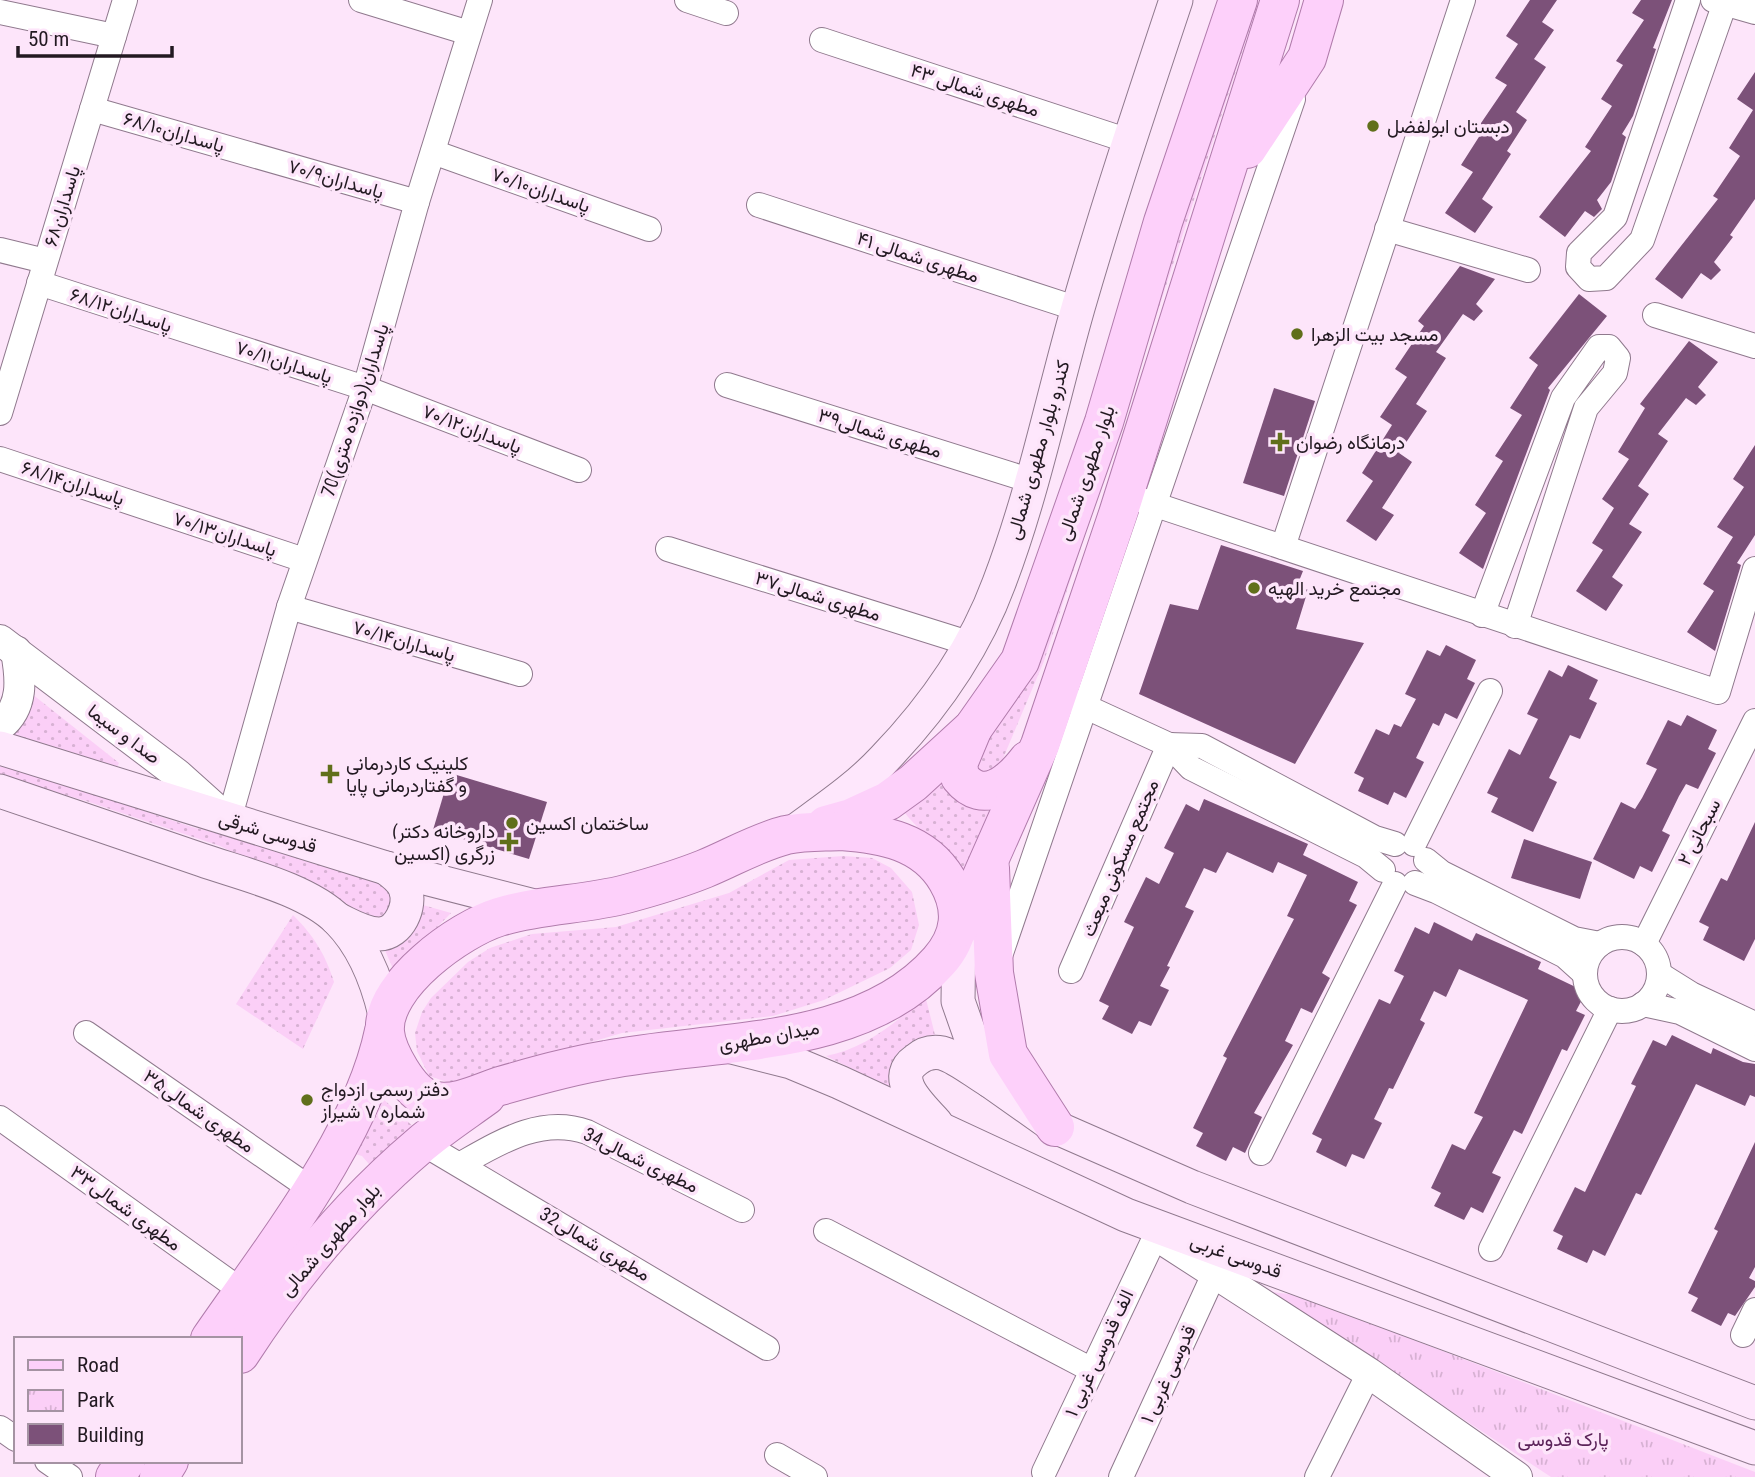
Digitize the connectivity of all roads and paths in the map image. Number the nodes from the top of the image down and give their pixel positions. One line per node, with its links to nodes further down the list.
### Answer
1 (125, 0): 16 (street, پاسداران۶۸)
2 (361, 0): 15 (street)
3 (480, 0): 15 (street, 70پاسداران(دوازده متری))
4 (687, 0): 14 (street)
5 (1176, 0): 20 (main road, کندرو بلوار مطهری شمالی)
6 (1238, 0): 58 (main road, بلوار مطهری شمالی)
7 (1280, 0): 23 (main road, بلوار مطهری شمالی)
8 (1324, 0): 18 (main road)
9 (1463, 0): 27 (street)
10 (1688, 0): 11 (street)
11 (1721, 1): 13 (street)
12 (0, 12): 16 (street)
13 (1755, 12)
14 (726, 13)
15 (469, 33): 21 (street, 70پاسداران(دوازده متری))
16 (114, 36): 19 (street, پاسداران۶۸)
17 (822, 40): 20 (street, مطهرى شمالى ۴۳)
18 (1307, 58): 23 (main road); 42 (street)
19 (92, 109): 22 (street, پاسداران۶۸/۱۰); 30 (street, پاسداران۶۸)
20 (1129, 141): 31 (main road, کندرو بلوار مطهری شمالی)
21 (433, 152): 24 (street, 70پاسداران(دوازده متری)); 26 (street, پاسداران۷۰/۱۰)
22 (255, 156): 24 (street, پاسداران۷۰/۹)
23 (1225, 183): 42 (main road, بلوار مطهری شمالی)
24 (418, 202): 37 (street, 70پاسداران(دوازده متری))
25 (759, 205): 31 (street, ۴۱ مطهرى شمالى)
26 (649, 229)
27 (1387, 229): 29 (street); 44 (street)
28 (0, 250): 30 (street, پاسداران۶۸/۱۲)
29 (1528, 270)
30 (42, 272): 33 (street, پاسداران۶۸/۱۲); 35 (street, پاسداران۶۸)
31 (1078, 309): 41 (main road, کندرو بلوار مطهری شمالی)
32 (1655, 315): 34 (street)
33 (202, 336): 37 (street, پاسداران۷۰/۱۱)
34 (1755, 346)
35 (4, 385): 38 (street, پاسداران۶۸)
36 (727, 385): 41 (street, مطهرى شمالى۳۹)
37 (365, 388): 40 (street, پاسداران۷۰/۱۲); 46 (street, 70پاسداران(دوازده متری))
38 (0, 413)
39 (0, 459): 43 (street, پاسداران۶۸/۱۴)
40 (579, 470)
41 (1032, 481): 51 (main road, کندرو بلوار مطهری شمالی)
42 (1138, 499): 44 (street); 55 (main road, بلوار مطهری شمالی)
43 (145, 507): 46 (street, پاسداران۷۰/۱۳)
44 (1283, 547): 49 (street)
45 (668, 550): 51 (street, مطهرى شمالى۳۷)
46 (304, 560): 48 (street, 70پاسداران(دوازده متری))
47 (1755, 569): 50 (street)
48 (289, 607): 53 (street, پاسداران۷۰/۱۴); 64 (street, 70پاسداران(دوازده متری))
49 (1482, 615): 50 (street); 50 (street)
50 (1515, 626)
51 (968, 643): 65 (main road, کندرو بلوار مطهری شمالی)
52 (8, 646): 57 (street, صدا و سیما); 64 (street, صدا و سیما)
53 (520, 674)
54 (1490, 691): 66 (street)
55 (1072, 700): 59 (main road, بلوار مطهری شمالی); 60 (street); 76 (street)
56 (1755, 721): 74 (street, سبحانی ۲)
57 (0, 726)
58 (973, 728): 59 (main road); 65 (main road, بلوار مطهری شمالی)
59 (1040, 745): 67 (main road, بلوار مطهری شمالی)
60 (1169, 745): 63 (street); 75 (street, مجتمع مسکونی مبعث)
61 (0, 748): 64 (main road, قدوسی شرقی)
62 (0, 790): 71 (main road)
63 (1269, 795): 66 (street); 69 (street)
64 (229, 820): 68 (main road, قدوسی شرقی)
65 (790, 834): 70 (main road); 72 (main road)
66 (1412, 849): 69 (street); 69 (street); 73 (street)
67 (990, 857): 72 (main road, بلوار مطهری شمالی); 76 (main road)
68 (386, 868): 70 (main road, قدوسی شرقی); 71 (main road)
69 (1397, 879): 77 (street); 92 (street)
70 (538, 907): 82 (main road)
71 (337, 919): 82 (main road)
72 (959, 928): 84 (main road, میدان مطهری); 86 (main road)
73 (1600, 944): 74 (street); 77 (street)
74 (1644, 944): 78 (street)
75 (1071, 971)
76 (994, 973): 89 (main road)
77 (1585, 974): 80 (street)
78 (1659, 974): 79 (street); 81 (street)
79 (1643, 1004): 80 (street); 85 (street)
80 (1610, 1009): 100 (street)
81 (1755, 1024)
82 (385, 1025): 87 (main road, میدان مطهری); 94 (main road, بلوار مطهرى شمالى)
83 (86, 1033): 94 (street, مطهرى شمالى۳۵)
84 (726, 1045): 87 (main road, میدان مطهری); 90 (main road, قدوسی غربی)
85 (1755, 1049)
86 (990, 1081): 89 (main road); 90 (main road)
87 (499, 1087): 91 (main road, بلوار مطهرى شمالى)
88 (5, 1122): 102 (street, مطهرى شمالى۳۳)
89 (1055, 1127): 110 (main road)
90 (943, 1131): 97 (main road, قدوسی غربی)
91 (422, 1143): 93 (street, 32مطهرى شمالى); 95 (main road, بلوار مطهرى شمالى)
92 (1261, 1153)
93 (461, 1164): 96 (street, 34مطهرى شمالى); 106 (street, 32مطهرى شمالى)
94 (317, 1180): 95 (main road); 102 (main road, بلوار مطهرى شمالى)
95 (370, 1192): 107 (main road, بلوار مطهرى شمالى)
96 (742, 1210)
97 (1126, 1214): 99 (street); 111 (main road, قدوسی غربی)
98 (826, 1230): 108 (street)
99 (1156, 1235): 101 (street); 108 (street, ۱ الف قدوسی غربی)
100 (1491, 1250)
101 (1215, 1272): 109 (street); 117 (street, ۱ قدوسی غربی)
102 (242, 1291): 105 (main road, بلوار مطهرى شمالى)
103 (1755, 1310): 104 (street)
104 (1743, 1335)
105 (211, 1337)
106 (767, 1348)
107 (242, 1351)
108 (1090, 1369): 114 (street, ۱ الف قدوسی غربی)
109 (1368, 1373): 118 (street); 119 (street)
110 (1755, 1403)
111 (1755, 1448)
112 (777, 1455): 116 (street)
113 (50, 1463): 115 (street)
114 (1044, 1472)
115 (69, 1477)
116 (815, 1477)
117 (1121, 1477)
118 (1317, 1477)
119 (1517, 1477)

